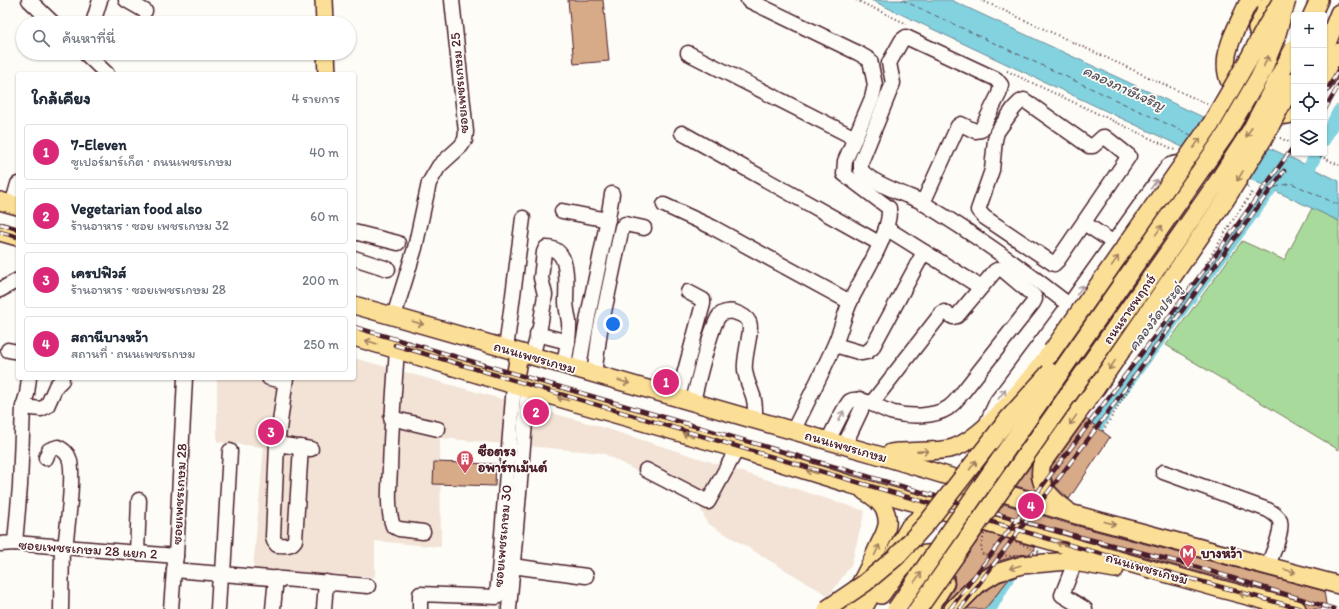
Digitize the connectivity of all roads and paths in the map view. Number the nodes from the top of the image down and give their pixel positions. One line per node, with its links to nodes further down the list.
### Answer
1 (29, 0): 19 (street)
2 (100, 0): 20 (street)
3 (126, 0): 15 (street)
4 (324, 0): 21 (main road)
5 (452, 0): 74 (street, ซอยเพชรเกษม 25)
6 (748, 0): 39 (street)
7 (856, 0): 22 (path)
8 (981, 0): 35 (path)
9 (1271, 0): 34 (main road)
10 (1282, 0): 91 (main road, one-way to 10, bridge)
11 (1287, 0): 78 (main road, ถนนราชพฤกษ์, one-way to 11, bridge)
12 (1319, 0): 16 (main road)
13 (1328, 0): 17 (main road)
14 (1249, 2): 36 (main road)
15 (145, 11)
16 (1313, 12)
17 (1325, 12)
18 (1339, 13): 23 (main road)
19 (46, 16)
20 (95, 16)
21 (325, 16)
22 (909, 25)
23 (1325, 48)
24 (1339, 52): 32 (main road)
25 (688, 53): 39 (street)
26 (1291, 54): 147 (main road, ถนนราชพฤกษ์, one-way to 147, bridge)
27 (92, 60): 30 (street)
28 (326, 60): 31 (main road)
29 (1001, 68): 41 (path)
30 (105, 72)
31 (327, 72)
32 (1327, 78)
33 (1293, 84): 107 (main road, one-way to 107, bridge)
34 (1291, 97)
35 (1213, 107)
36 (1291, 114)
37 (682, 133): 60 (street)
38 (1278, 137): 40 (path)
39 (855, 138): 55 (street)
40 (1291, 143)
41 (1176, 150)
42 (1320, 156): 43 (path)
43 (1339, 165)
44 (16, 189): 48 (street)
45 (612, 194): 52 (street)
46 (1251, 194): 97 (path)
47 (923, 203): 47 (street); 72 (street)
48 (10, 204)
49 (664, 204): 71 (street)
50 (562, 211): 52 (street)
51 (523, 218): 81 (street)
52 (608, 220): 82 (street)
53 (1084, 223): 53 (street); 61 (street)
54 (644, 228): 82 (street)
55 (886, 228): 60 (street); 62 (street)
56 (0, 232): 58 (main road)
57 (356, 232): 59 (street)
58 (16, 236)
59 (398, 243)
60 (879, 243): 71 (street)
61 (1114, 243): 72 (street, one-way to 61); 98 (street, one-way to 98)
62 (924, 252): 66 (street); 79 (street)
63 (356, 259): 64 (street)
64 (388, 269)
65 (16, 281): 67 (street)
66 (974, 283)
67 (0, 290)
68 (688, 292): 88 (street)
69 (545, 295): 70 (street); 70 (street); 75 (street)
70 (566, 298): 77 (street)
71 (850, 302): 79 (street)
72 (1069, 305): 94 (street, one-way to 72)
73 (356, 306): 74 (main road, ถนนเพชรเกษม)
74 (394, 316): 81 (main road, ถนนเพชรเกษม, one-way to 81)
75 (537, 334): 77 (street); 81 (street)
76 (356, 338): 80 (main road, ถนนเพชรเกษม, one-way to 76)
77 (568, 342): 82 (street)
78 (1081, 342): 142 (main road, one-way to 78, bridge); 146 (main road, ถนนราชพฤกษ์, one-way to 78, bridge)
79 (835, 345): 96 (street)
80 (397, 350): 87 (main road, ถนนเพชรเกษม); 92 (street)
81 (519, 353): 82 (main road, ถนนเพชรเกษม); 87 (main road)
82 (579, 369): 88 (main road, ถนนเพชรเกษม, one-way to 88)
83 (29, 380): 90 (street)
84 (62, 380): 90 (street)
85 (185, 380): 123 (street, ซอยเพชรเกษม 28)
86 (285, 380): 100 (street)
87 (521, 387): 102 (main road, ถนนเพชรเกษม, one-way to 87); 125 (street); 140 (street, ซอยเพชรเกษม 30)
88 (686, 399): 93 (main road, ถนนเพชรเกษม); 93 (street)
89 (865, 402): 89 (street); 99 (street, one-way to 89); 101 (street)
90 (23, 407): 117 (street)
91 (998, 414): 94 (main road); 98 (street)
92 (391, 418): 95 (street); 116 (street)
93 (755, 420): 96 (main road, ถนนเพชรเกษม)
94 (984, 428): 104 (main road, one-way to 94)
95 (438, 429)
96 (793, 431): 99 (main road, ถนนเพชรเกษม)
97 (1103, 432)
98 (1036, 433): 107 (street)
99 (828, 441): 101 (main road, ถนนเพชรเกษม)
100 (277, 444): 100 (street)
101 (844, 446): 104 (main road, ถนนเพชรเกษม)
102 (738, 449): 106 (street); 109 (main road, ถนนเพชรเกษม, one-way to 102)
103 (230, 451): 126 (street)
104 (885, 457): 110 (main road, ถนนเพชรเกษม); 111 (main road)
105 (46, 458): 119 (street)
106 (646, 470)
107 (1040, 471): 114 (main road)
108 (1163, 472): 124 (street)
109 (849, 484): 113 (main road, ถนนเพชรเกษม); 143 (main road, one-way to 109)
110 (1009, 494): 111 (main road); 114 (main road, ถนนเพชรเกษม)
111 (968, 496): 113 (main road); 115 (main road)
112 (139, 500): 121 (street)
113 (933, 507): 115 (main road, ถนนเพชรเกษม); 144 (main road)
114 (1073, 514): 124 (main road, ถนนเพชรเกษม, one-way to 124)
115 (983, 521): 132 (main road, ถนนเพชรเกษม, one-way to 115); 133 (main road)
116 (423, 532)
117 (15, 543): 118 (street, ซอยเพชรเกษม 28 แยก 2); 119 (street, ซอยเพชรเกษม 28 แยก 2)
118 (0, 544)
119 (64, 548): 121 (street, ซอยเพชรเกษม 28 แยก 2); 135 (street)
120 (1040, 552): 120 (path)
121 (137, 553): 123 (street, ซอยเพชรเกษม 28 แยก 2)
122 (1075, 562): 132 (main road); 149 (main road, one-way to 149); 150 (street)
123 (175, 563): 126 (street, ซอยเพชรเกษม 28 แยก 2); 136 (street, ซอยเพชรเกษม 28)
124 (1268, 565): 130 (main road, ถนนเพชรเกษม, one-way to 130)
125 (512, 566): 127 (street); 141 (street)
126 (221, 574): 128 (street, ซอยเพชรเกษม 28 แยก 2); 137 (street)
127 (586, 576)
128 (276, 578): 129 (street, ซอยเพชรเกษม 28 แยก 2); 138 (street)
129 (326, 582): 131 (street, ซอยเพชรเกษม 28 แยก 2); 139 (street)
130 (1339, 585)
131 (368, 586)
132 (1221, 589): 134 (main road, ถนนเพชรเกษม, one-way to 132)
133 (940, 591): 145 (main road); 148 (main road)
134 (1263, 604): 151 (main road, ถนนเพชรเกษม)
135 (61, 609)
136 (171, 609)
137 (218, 609)
138 (273, 609)
139 (324, 609)
140 (420, 609)
141 (509, 609)
142 (827, 609)
143 (845, 609)
144 (863, 609)
145 (869, 609)
146 (896, 609)
147 (918, 609)
148 (929, 609)
149 (953, 609)
150 (1085, 609)
151 (1297, 609)

